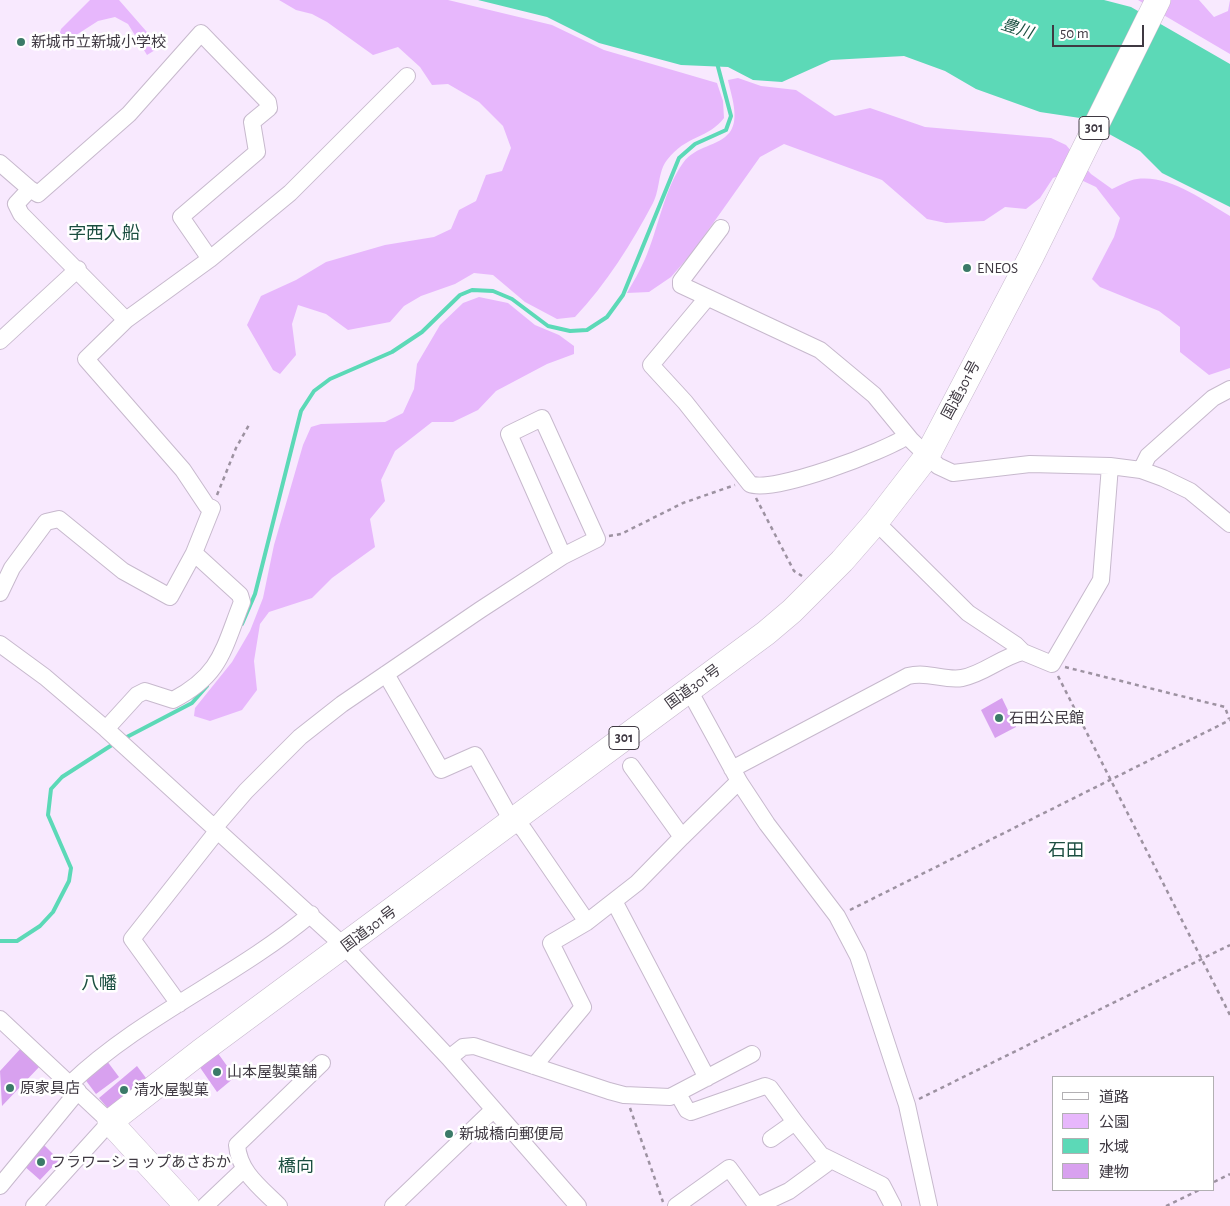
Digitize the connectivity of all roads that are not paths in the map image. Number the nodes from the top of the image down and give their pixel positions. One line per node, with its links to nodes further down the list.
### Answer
1 (1158, 0): 13 (highway, 国道301号 / 301)
2 (408, 76): 6 (street)
3 (0, 163): 4 (street)
4 (30, 189): 6 (street); 7 (street)
5 (721, 228): 8 (street)
6 (210, 259): 9 (street)
7 (78, 270): 9 (street); 10 (street)
8 (707, 298): 12 (street); 12 (street)
9 (126, 320): 18 (street)
10 (0, 342)
11 (1230, 389): 15 (street)
12 (907, 436): 13 (street)
13 (927, 456): 14 (street); 16 (highway, 国道301号 / 301)
14 (1110, 466): 15 (street); 22 (street)
15 (1141, 470): 17 (street)
16 (876, 522): 22 (street); 24 (highway, 国道301号 / 301)
17 (1230, 524)
18 (194, 553): 20 (street); 25 (street)
19 (564, 556): 19 (street); 23 (street)
20 (0, 593)
21 (0, 644): 25 (street)
22 (1023, 652): 27 (street)
23 (386, 674): 28 (street); 29 (street)
24 (689, 690): 27 (street); 28 (highway, 国道301号 / 301)
25 (110, 732): 29 (street)
26 (631, 766): 30 (street)
27 (736, 776): 30 (street); 60 (street)
28 (514, 819): 33 (street); 34 (highway, 国道301号 / 301)
29 (217, 828): 32 (street); 35 (street)
30 (682, 837): 31 (street)
31 (614, 901): 33 (street); 41 (street)
32 (311, 914): 34 (street); 35 (street)
33 (587, 922): 40 (street)
34 (345, 947): 38 (street); 45 (highway, 国道301号 / 301)
35 (179, 1004): 42 (street)
36 (0, 1019): 42 (street)
37 (752, 1054): 41 (street)
38 (449, 1058): 40 (street); 44 (street)
39 (322, 1063): 49 (street)
40 (534, 1066): 43 (street)
41 (707, 1078): 43 (street)
42 (74, 1087): 45 (street); 50 (street)
43 (678, 1094): 46 (street)
44 (493, 1110): 55 (street); 56 (street)
45 (110, 1122): 51 (street); 52 (highway)
46 (795, 1122): 47 (street); 48 (street)
47 (771, 1139)
48 (828, 1159): 58 (street); 59 (street)
49 (243, 1170): 53 (street); 54 (street)
50 (0, 1186)
51 (34, 1206)
52 (187, 1206)
53 (205, 1206)
54 (279, 1206)
55 (393, 1206)
56 (578, 1206)
57 (676, 1206): 58 (street)
58 (757, 1206)
59 (893, 1206)
60 (929, 1206)

